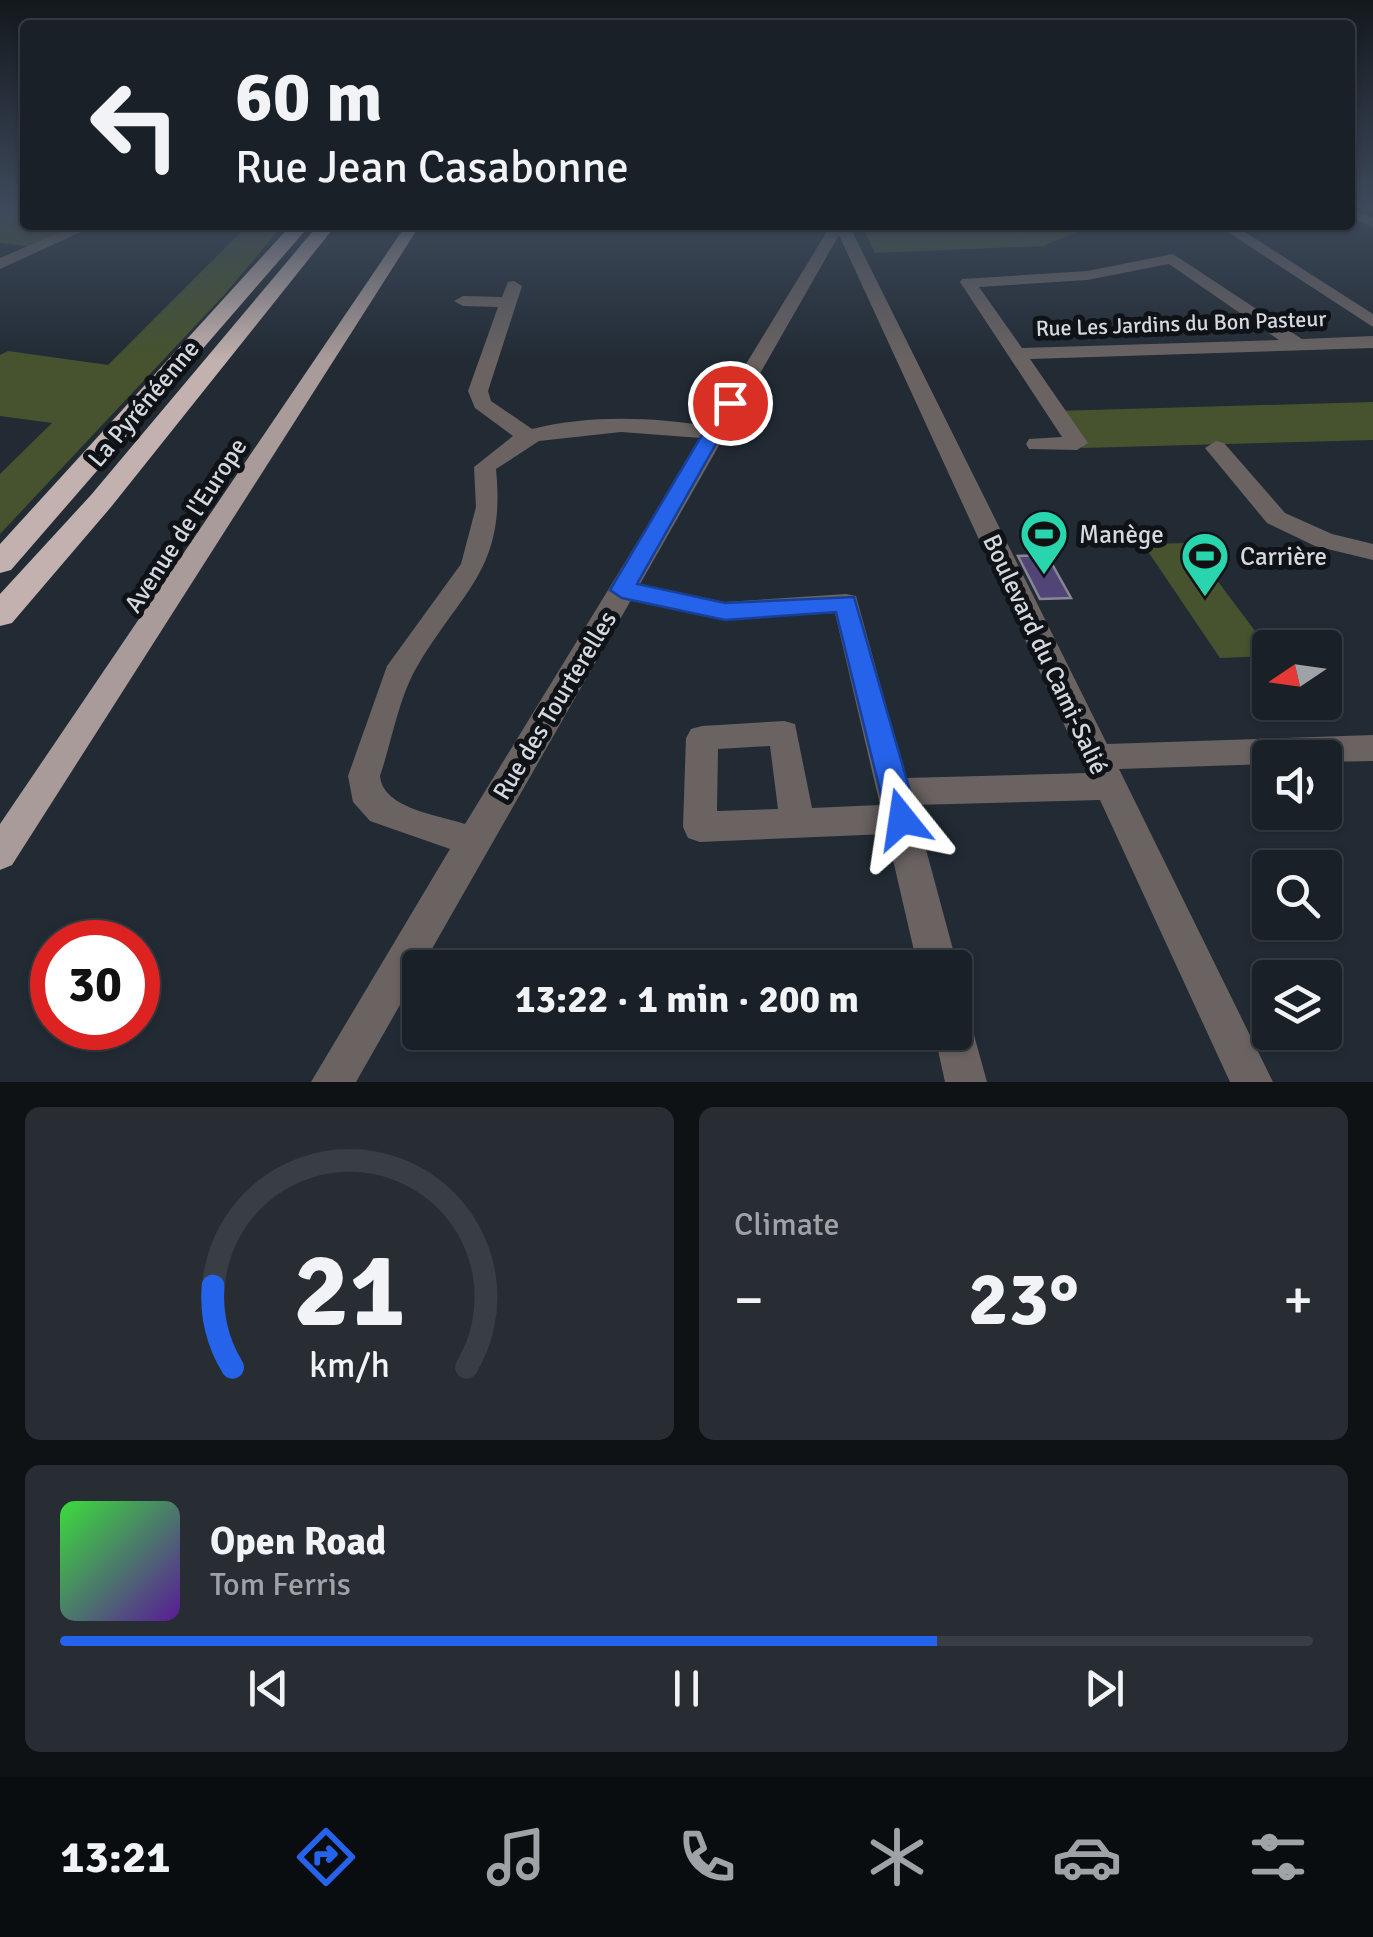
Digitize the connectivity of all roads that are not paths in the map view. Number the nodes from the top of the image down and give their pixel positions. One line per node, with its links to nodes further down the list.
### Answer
1 (270, 260): 19 (highway, La Pyrénéenne)
2 (299, 260): 21 (highway, La Pyrénéenne)
3 (390, 260): 27 (main road, Avenue de l'Europe)
4 (818, 260): 14 (street, Rue des Tourterelles)
5 (857, 260): 23 (street, Boulevard du Cami-Salié)
6 (1142, 260): 13 (street)
7 (1175, 260): 12 (street)
8 (1279, 260): 10 (street)
9 (462, 300): 15 (street)
10 (1373, 322)
11 (1373, 342): 12 (street, Rue Les Jardins du Bon Pasteur)
12 (1299, 345): 13 (street, Rue Les Jardins du Bon Pasteur)
13 (1017, 354): 16 (street, Rue Les Jardins du Bon Pasteur)
14 (712, 433): 15 (street); 20 (street, Rue des Tourterelles)
15 (528, 436): 26 (street)
16 (1037, 444)
17 (1216, 448): 18 (street)
18 (1373, 552)
19 (0, 562)
20 (622, 590): 24 (street); 26 (street, Rue des Tourterelles)
21 (0, 615)
22 (1373, 748): 23 (street)
23 (1102, 771): 24 (street); 32 (street, Boulevard du Cami-Salié)
24 (899, 806): 25 (street); 28 (street)
25 (797, 823)
26 (474, 842): 30 (street, Rue des Tourterelles)
27 (0, 854)
28 (934, 950)
29 (958, 1050): 31 (street)
30 (332, 1082)
31 (966, 1082)
32 (1252, 1082)

